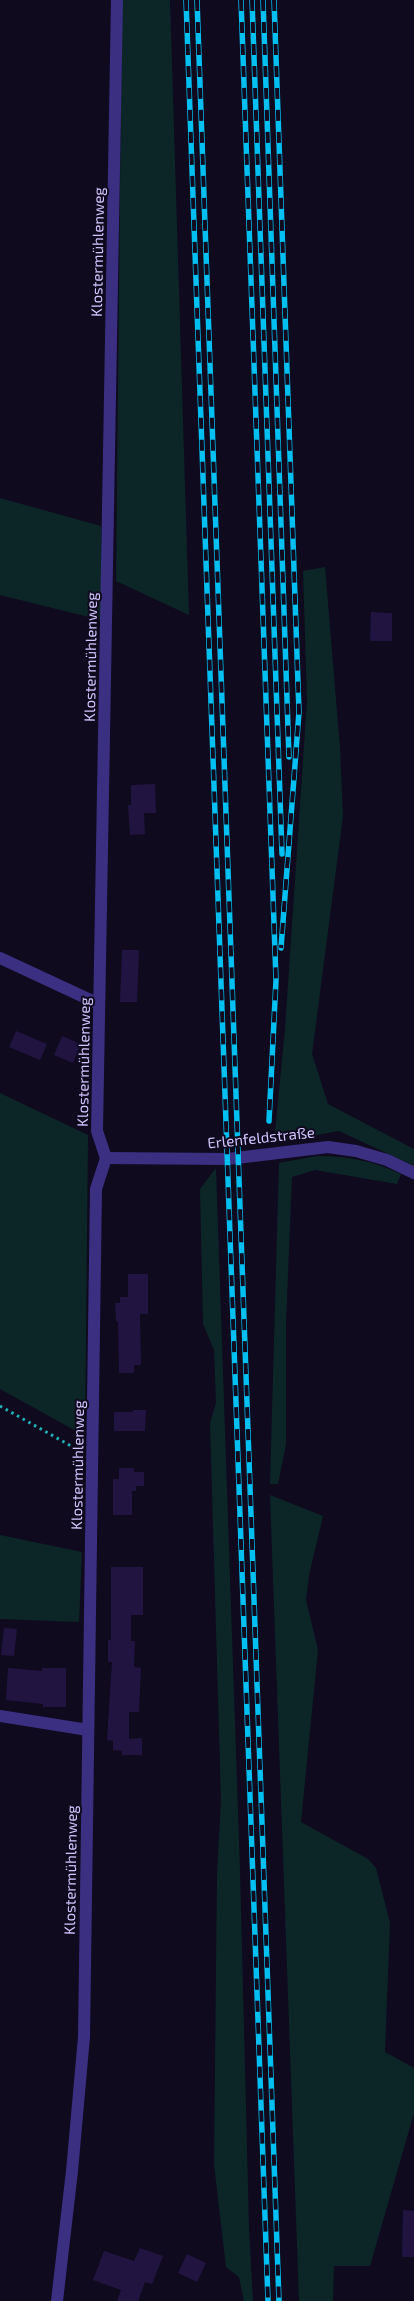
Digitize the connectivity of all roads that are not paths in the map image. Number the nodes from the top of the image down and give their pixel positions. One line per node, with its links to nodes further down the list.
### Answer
1 (117, 0): 3 (street, Klostermühlenweg)
2 (0, 958): 3 (street)
3 (99, 1004): 4 (street, Klostermühlenweg)
4 (106, 1158): 5 (street, Erlenfeldstraße); 7 (street, Klostermühlenweg)
5 (414, 1173)
6 (0, 1716): 7 (street)
7 (88, 1730): 8 (street, Klostermühlenweg)
8 (57, 2301)

